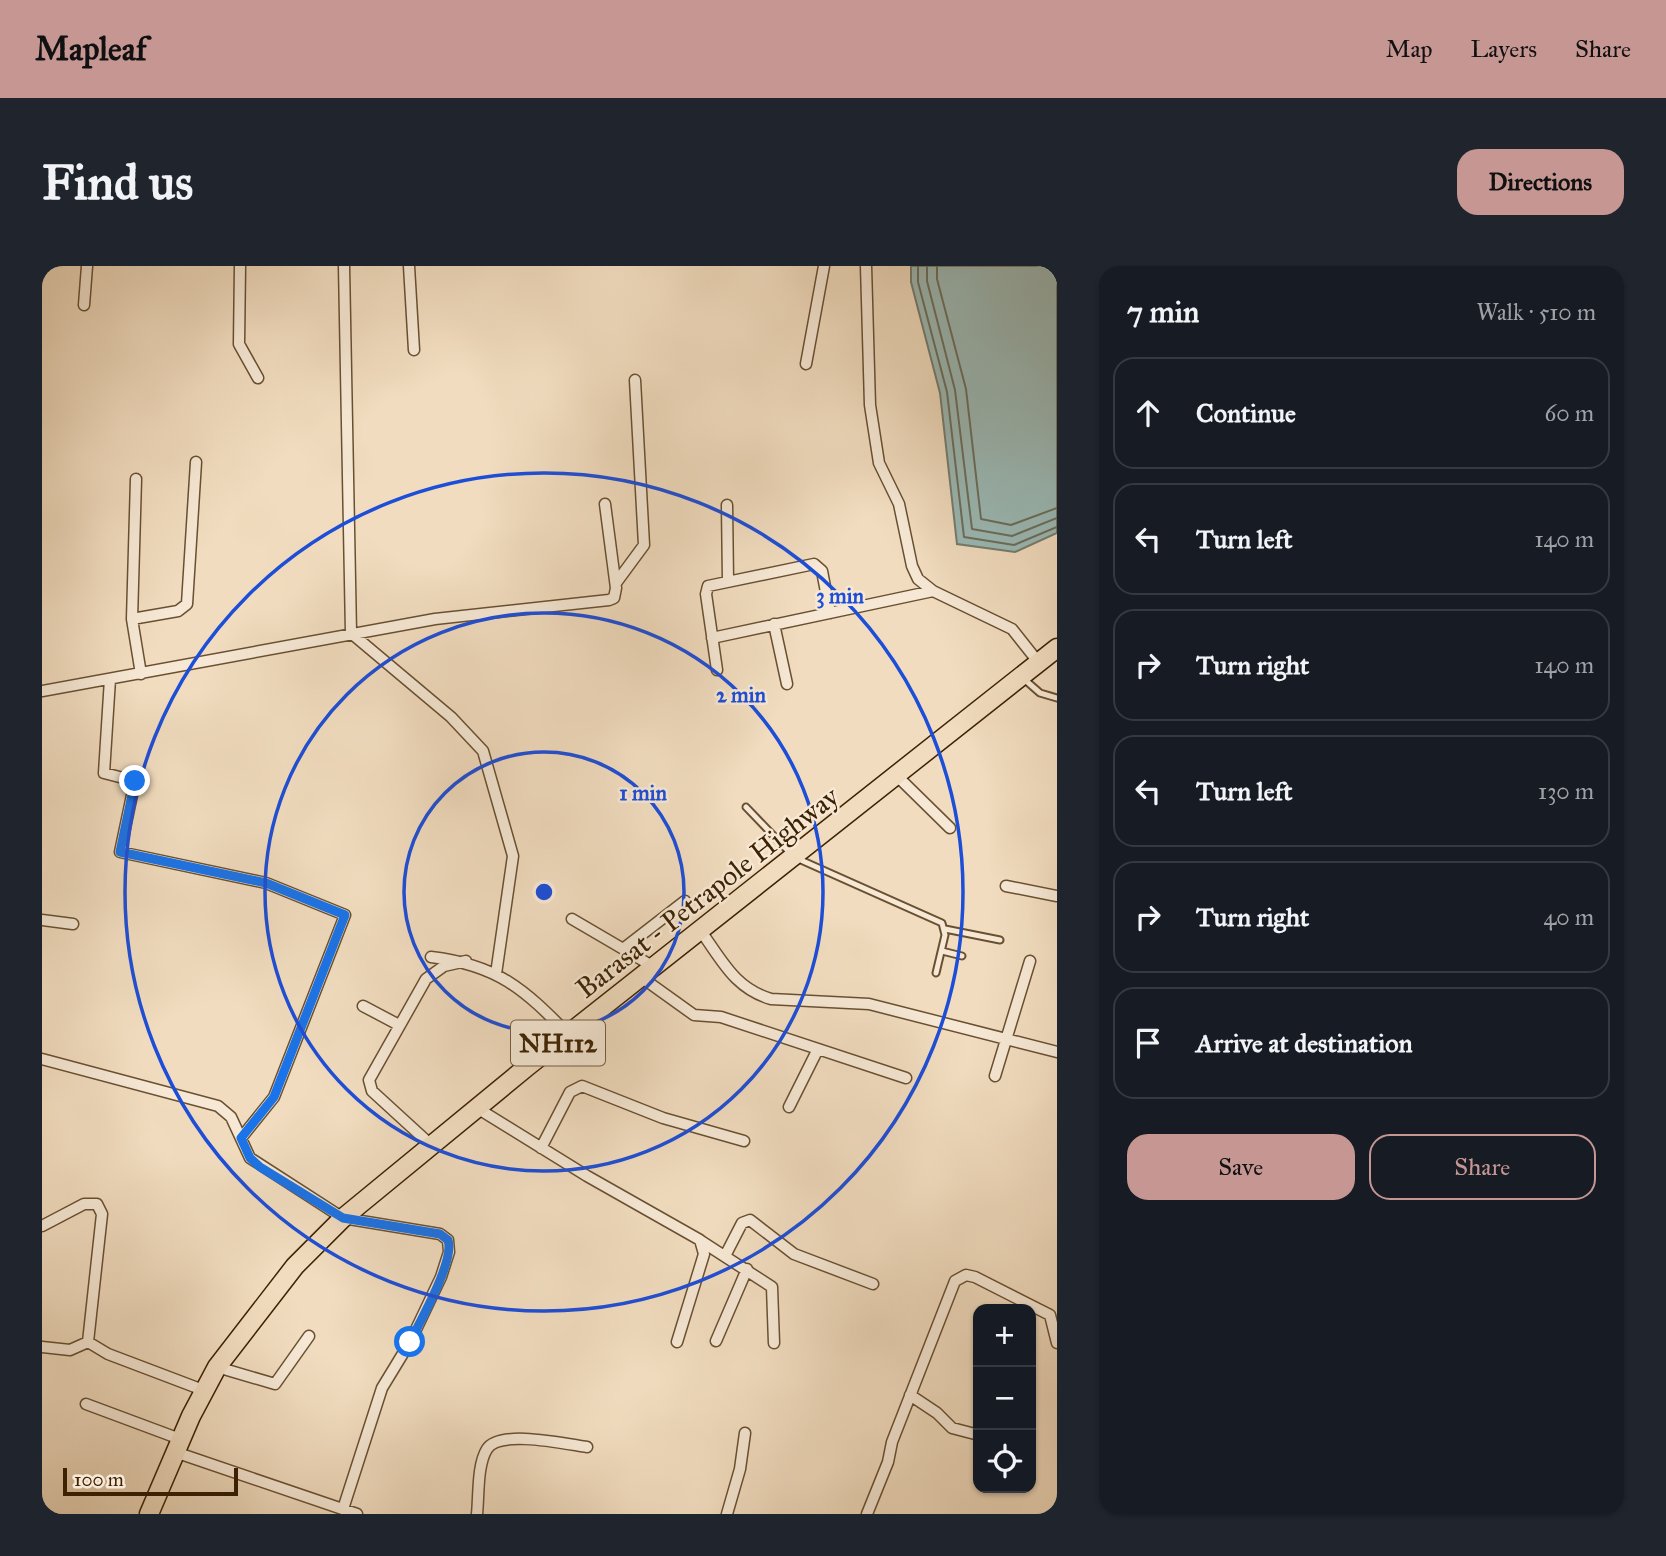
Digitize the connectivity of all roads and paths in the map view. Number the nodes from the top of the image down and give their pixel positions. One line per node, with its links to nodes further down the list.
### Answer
1 (87, 266): 7 (street)
2 (240, 266): 10 (street)
3 (344, 266): 22 (street)
4 (409, 266): 8 (street)
5 (824, 266): 9 (street)
6 (866, 266): 18 (street)
7 (84, 305)
8 (414, 350)
9 (806, 363)
10 (258, 378)
11 (635, 380): 17 (street)
12 (195, 461): 20 (street)
13 (136, 479): 20 (street)
14 (605, 504): 17 (street)
15 (727, 505): 16 (street)
16 (728, 581): 19 (street); 23 (street)
17 (616, 583): 22 (street)
18 (933, 591): 19 (street); 25 (street)
19 (830, 613): 21 (street)
20 (132, 619): 27 (street)
21 (774, 624): 23 (street); 30 (street)
22 (351, 633): 27 (street); 54 (street)
23 (712, 638): 26 (street)
24 (1057, 649): 25 (highway, Barasat - Petrapole Highway / NH112)
25 (1039, 663): 28 (highway, Barasat - Petrapole Highway / NH112)
26 (717, 670)
27 (141, 674): 29 (street)
28 (1022, 677): 32 (lane); 33 (highway, Barasat - Petrapole Highway / NH112)
29 (110, 680): 31 (street); 66 (street)
30 (788, 684)
31 (42, 691)
32 (1057, 698)
33 (896, 775): 35 (street); 36 (highway, Barasat - Petrapole Highway / NH112)
34 (746, 807): 36 (lane)
35 (950, 828)
36 (794, 857): 43 (lane); 44 (highway, Barasat - Petrapole Highway / NH112)
37 (1006, 886): 38 (street)
38 (1057, 896)
39 (685, 901): 46 (street)
40 (572, 919): 46 (street)
41 (42, 920): 42 (street)
42 (73, 924)
43 (945, 929): 45 (lane); 47 (lane)
44 (700, 930): 52 (highway, Barasat - Petrapole Highway / NH112); 58 (street)
45 (1000, 940)
46 (623, 949): 52 (street)
47 (942, 951): 48 (lane); 53 (lane)
48 (962, 956)
49 (431, 957): 50 (street)
50 (466, 961): 54 (street); 56 (street)
51 (1030, 961): 58 (street)
52 (648, 972): 57 (highway, Barasat - Petrapole Highway / NH112); 59 (street)
53 (936, 973)
54 (496, 974): 57 (street)
55 (363, 1006): 56 (street)
56 (399, 1025): 68 (street)
57 (569, 1035): 65 (highway, Barasat - Petrapole Highway / NH112)
58 (1006, 1038): 60 (street); 62 (street)
59 (818, 1049): 63 (street); 64 (street)
60 (1057, 1052)
61 (42, 1059): 66 (street)
62 (995, 1076)
63 (906, 1078)
64 (789, 1107)
65 (477, 1108): 68 (highway, Barasat - Petrapole Highway / NH112); 69 (street)
66 (241, 1138): 70 (street)
67 (744, 1141): 69 (street)
68 (431, 1145): 70 (highway, Barasat - Petrapole Highway / NH112)
69 (541, 1148): 72 (street)
70 (343, 1218): 83 (highway, Barasat - Petrapole Highway / NH112); 91 (street)
71 (42, 1226): 78 (street)
72 (700, 1240): 73 (street); 79 (street)
73 (725, 1256): 74 (street); 75 (street)
74 (747, 1269): 77 (street); 80 (street)
75 (873, 1284)
76 (309, 1336): 83 (street)
77 (716, 1340)
78 (88, 1342): 82 (street); 84 (street)
79 (677, 1342)
80 (774, 1343)
81 (1057, 1343): 85 (street)
82 (42, 1347)
83 (217, 1367): 84 (highway, Barasat - Petrapole Highway / NH112)
84 (203, 1390): 89 (highway, Barasat - Petrapole Highway / NH112)
85 (910, 1395): 88 (street); 96 (street)
86 (86, 1404): 89 (street)
87 (745, 1433): 95 (street)
88 (973, 1434)
89 (178, 1446): 91 (street); 92 (highway, Barasat - Petrapole Highway / NH112)
90 (587, 1447): 94 (street)
91 (343, 1509): 93 (street)
92 (149, 1514)
93 (356, 1514)
94 (477, 1514)
95 (727, 1514)
96 (867, 1514)

